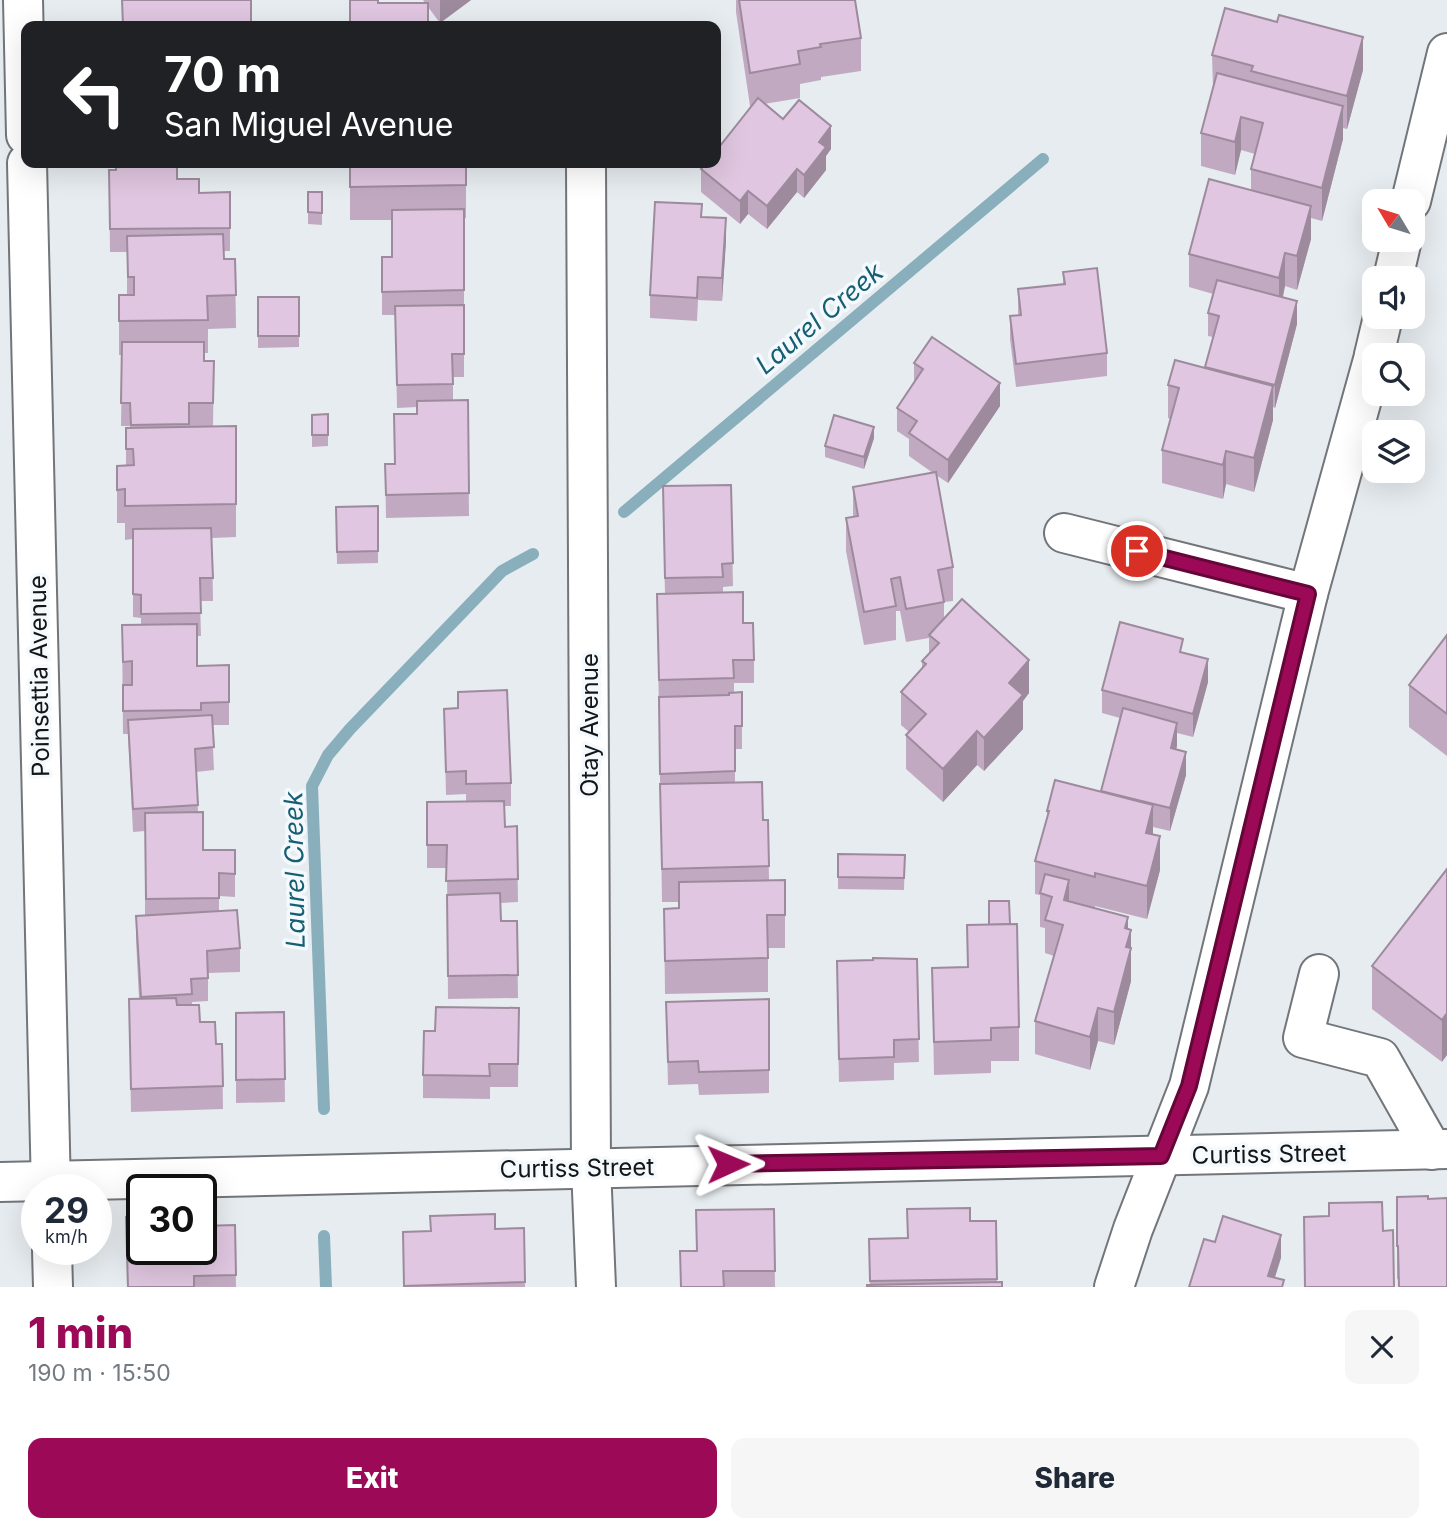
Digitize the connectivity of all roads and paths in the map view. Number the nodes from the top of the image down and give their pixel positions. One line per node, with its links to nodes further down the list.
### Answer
1 (23, 0): 2 (street)
2 (23, 21)
3 (1447, 52): 6 (street)
4 (27, 168): 14 (street, Poinsettia Avenue)
5 (586, 168): 13 (street, Otay Avenue)
6 (1414, 189)
7 (1362, 399): 9 (street)
8 (1064, 533): 9 (street)
9 (1308, 594): 12 (street)
10 (1319, 974): 11 (street)
11 (1440, 1150): 12 (street, Curtiss Street)
12 (1161, 1156): 13 (street, Curtiss Street); 21 (street)
13 (591, 1167): 17 (street, Curtiss Street); 20 (street, Otay Avenue)
14 (51, 1174)
15 (0, 1182): 16 (street, Curtiss Street)
16 (21, 1184)
17 (112, 1184)
18 (52, 1265): 19 (street)
19 (52, 1287)
20 (596, 1287)
21 (1114, 1287)

